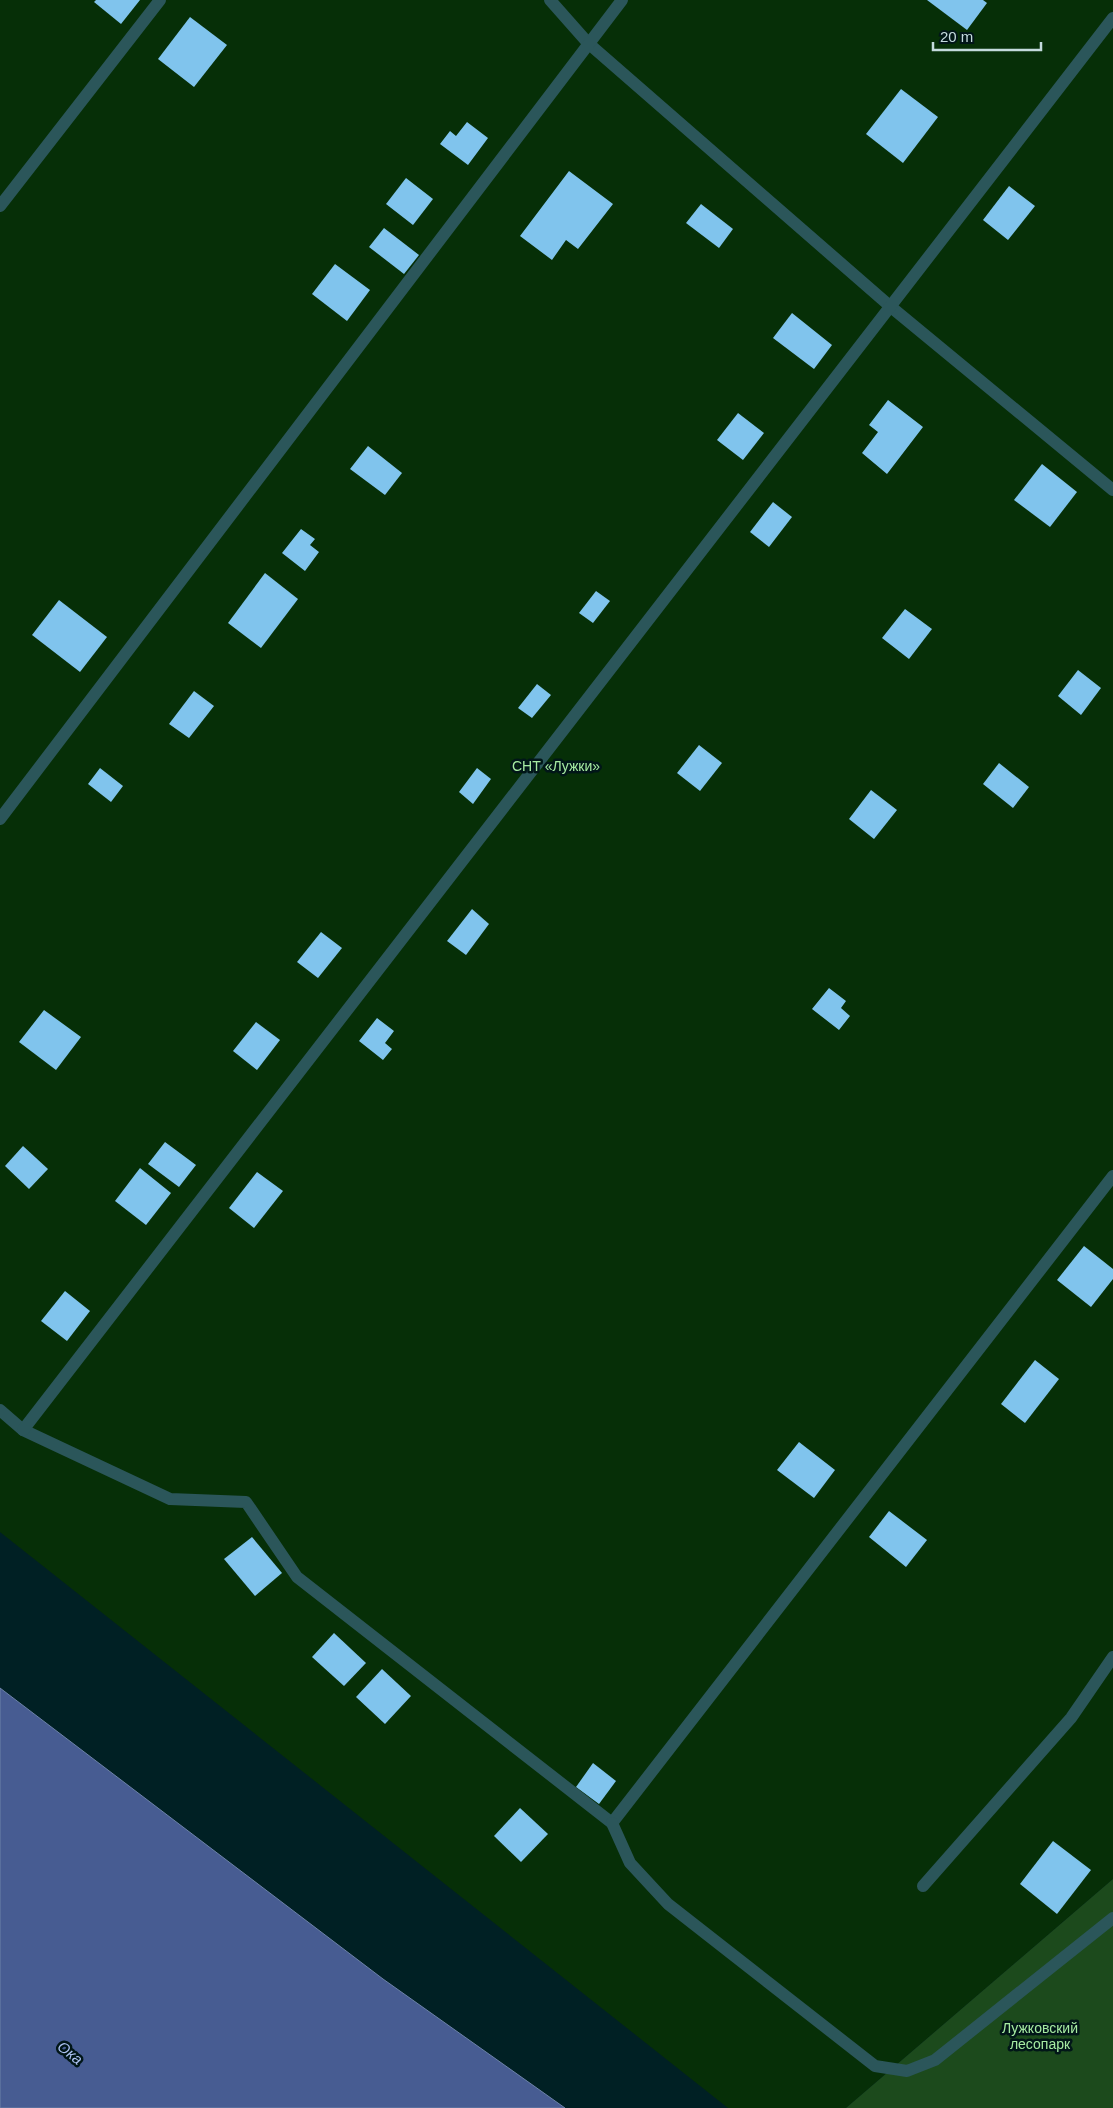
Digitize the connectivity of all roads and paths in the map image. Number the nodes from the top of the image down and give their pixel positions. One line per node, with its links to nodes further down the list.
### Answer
1 (160, 0): 6 (lane)
2 (550, 0): 5 (lane)
3 (622, 0): 5 (lane)
4 (1113, 18): 7 (lane)
5 (588, 43): 7 (lane); 9 (lane)
6 (0, 206)
7 (891, 307): 8 (lane); 12 (lane)
8 (1113, 490)
9 (0, 819)
10 (1113, 1176): 14 (lane)
11 (0, 1410): 12 (lane)
12 (23, 1430): 14 (lane)
13 (1113, 1657): 15 (lane)
14 (612, 1823): 16 (lane)
15 (923, 1886)
16 (1113, 1918)

